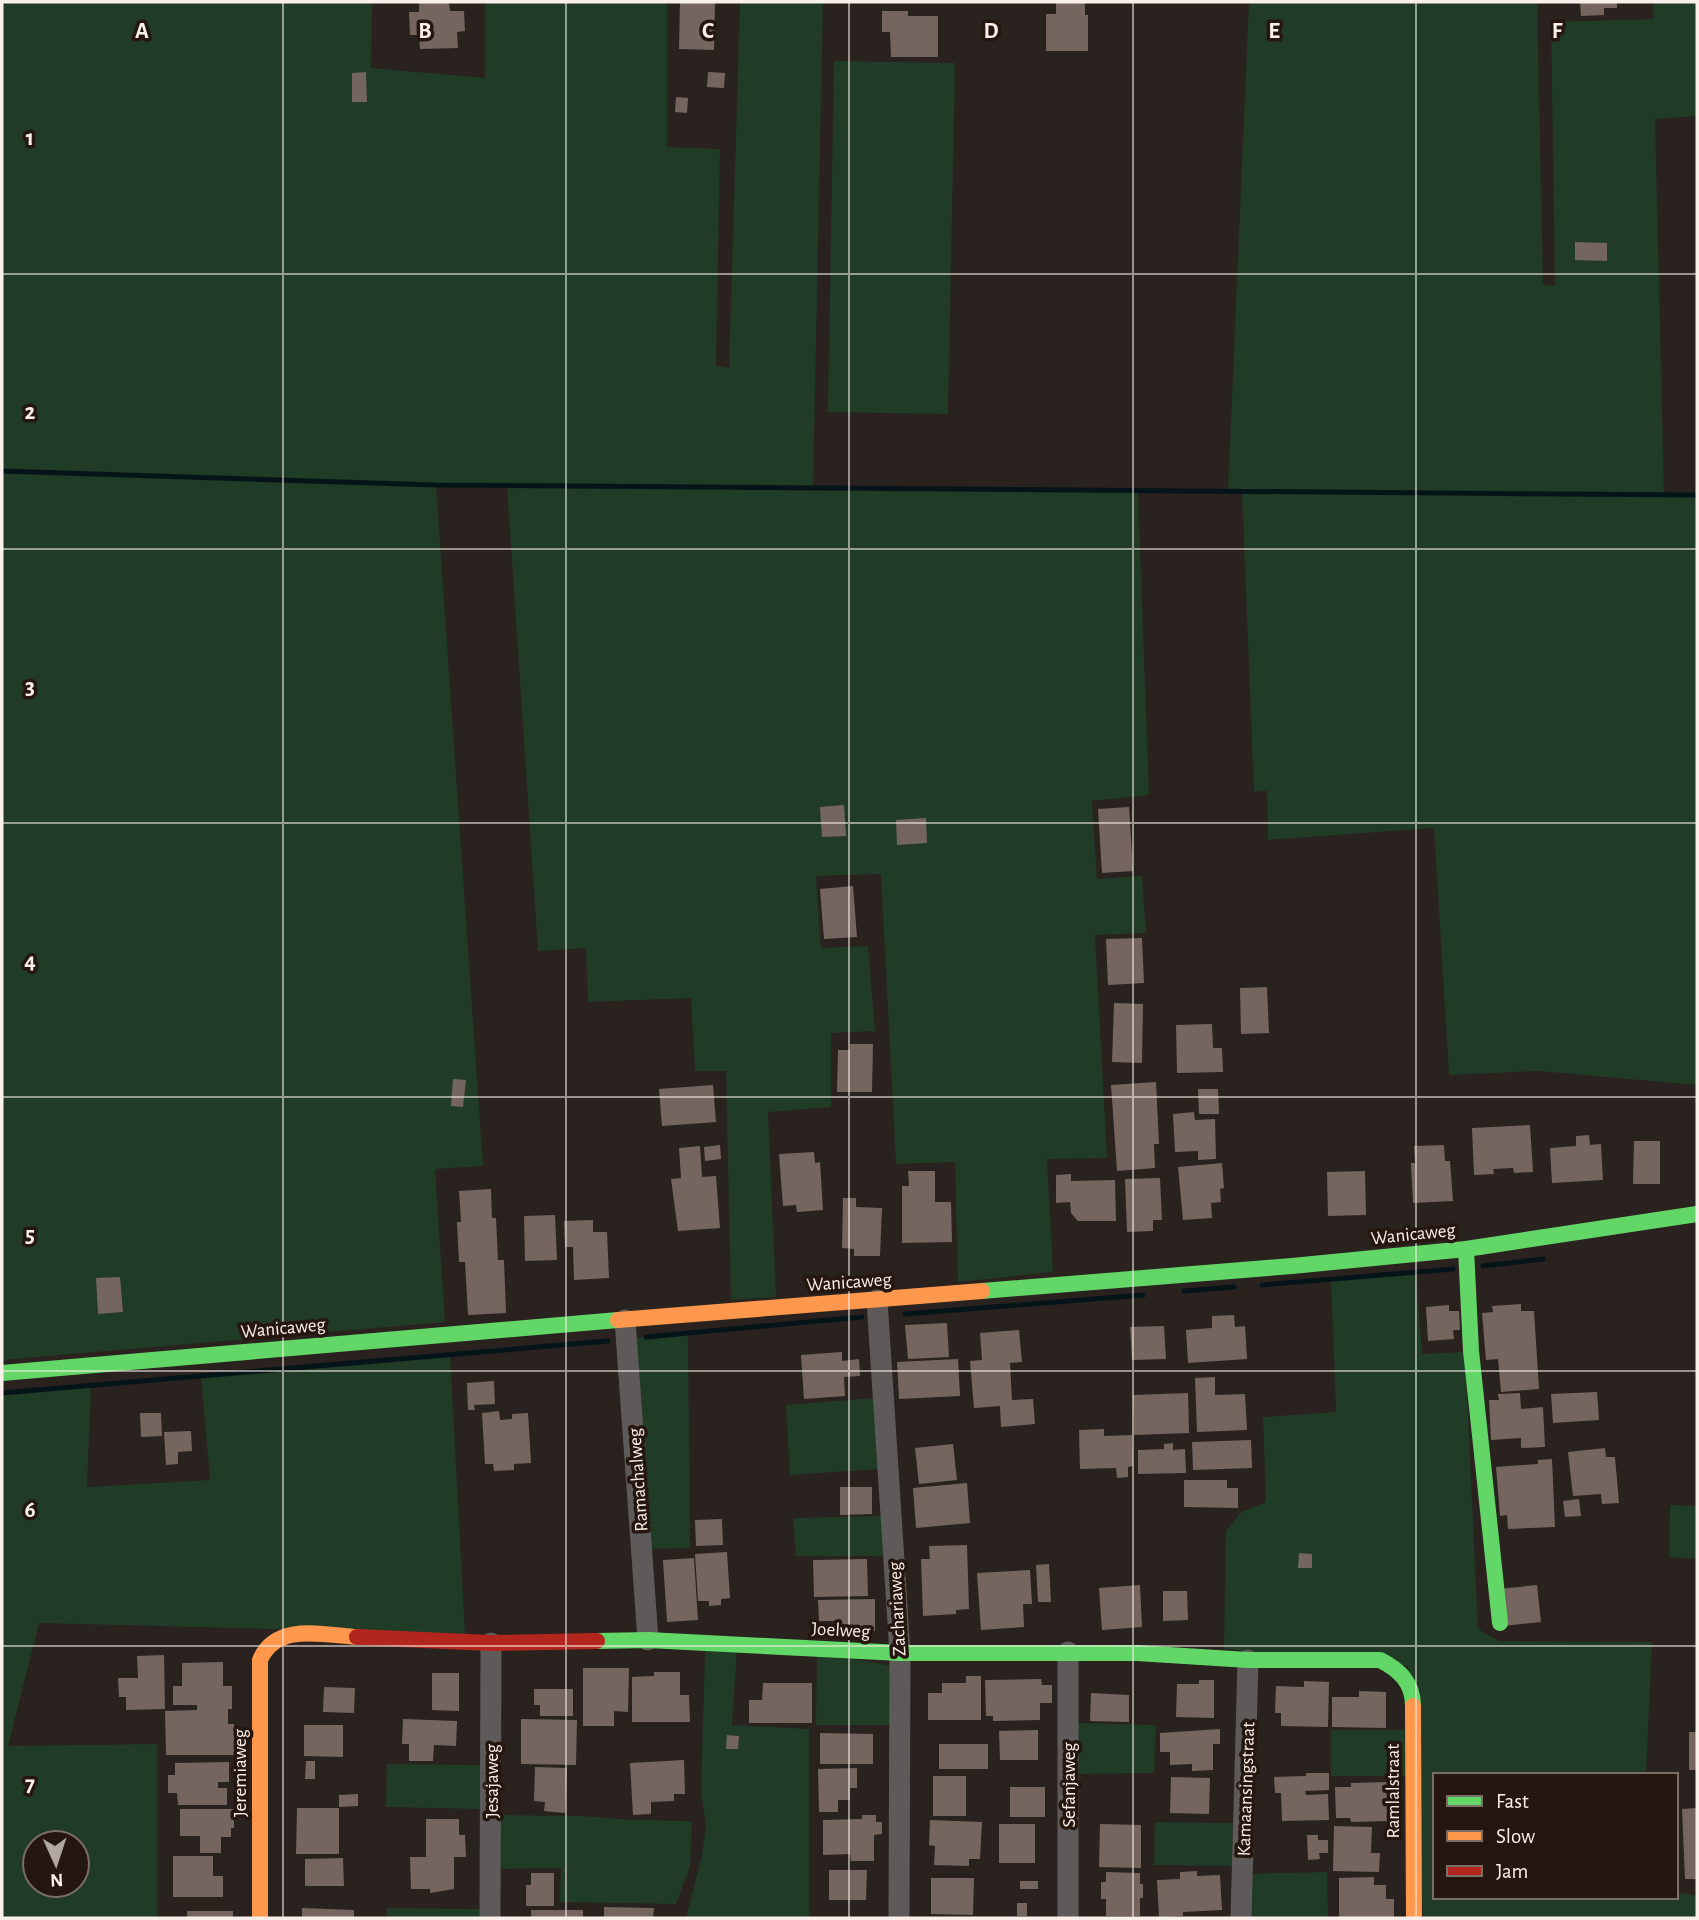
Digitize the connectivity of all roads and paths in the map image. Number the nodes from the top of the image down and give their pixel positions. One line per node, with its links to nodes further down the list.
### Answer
1 (1697, 1214): 2 (street, Wanicaweg)
2 (1466, 1249): 3 (street, Wanicaweg); 6 (street)
3 (877, 1300): 4 (street, Wanicaweg); 11 (street, Zachariaweg)
4 (625, 1320): 5 (street, Wanicaweg); 8 (street, Ramachalweg)
5 (2, 1373)
6 (1500, 1623)
7 (281, 1636): 9 (street, Joelweg); 14 (street, Jeremiaweg)
8 (649, 1640): 9 (street, Joelweg); 11 (street, Joelweg)
9 (491, 1643): 15 (street, Jesajaweg)
10 (1068, 1652): 11 (street, Joelweg); 12 (street, Joelweg); 17 (street, Sefanjaweg)
11 (900, 1654): 16 (street, Zachariaweg)
12 (1248, 1660): 13 (street, Joelweg); 18 (street, Kamaansingstraat)
13 (1397, 1669): 19 (street, Ramlalstraat)
14 (260, 1918)
15 (490, 1918)
16 (900, 1918)
17 (1068, 1918)
18 (1241, 1918)
19 (1414, 1918)

